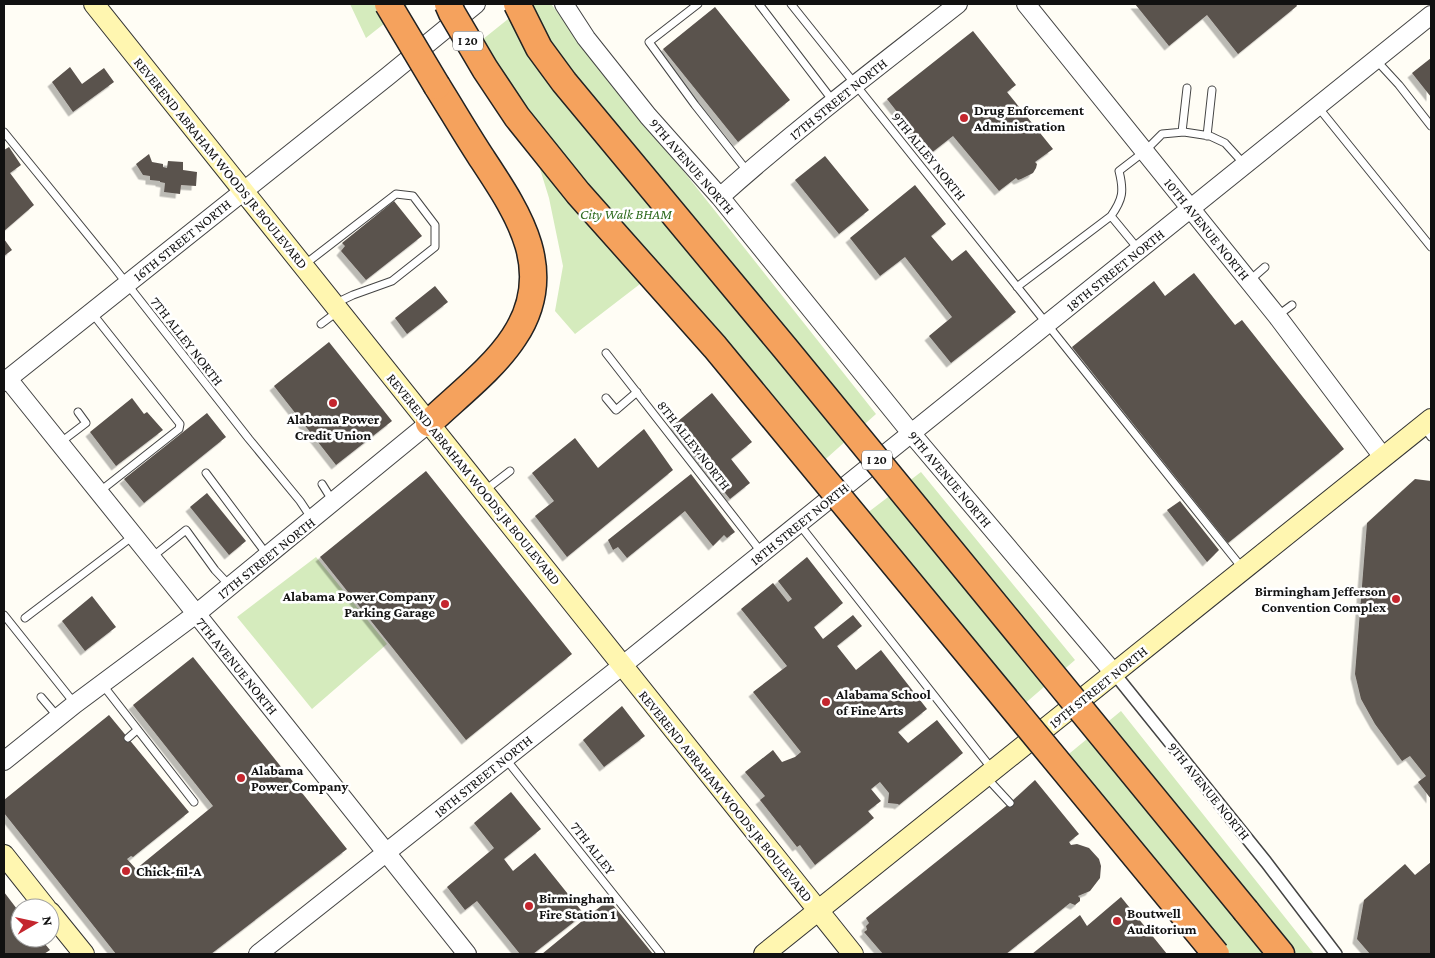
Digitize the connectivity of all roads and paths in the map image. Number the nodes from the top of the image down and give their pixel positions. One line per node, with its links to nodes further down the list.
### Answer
1 (94, 4): 26 (main road, REVEREND ABRAHAM WOODS JR BOULEVARD)
2 (388, 4): 48 (highway, bridge)
3 (448, 4): 94 (highway, I 20, bridge)
4 (476, 4): 26 (street, 16TH STREET NORTH)
5 (517, 4): 95 (highway, I 20, bridge)
6 (564, 4): 27 (street, 9TH AVENUE NORTH)
7 (698, 4): 25 (lane)
8 (759, 4): 17 (lane)
9 (791, 4): 14 (lane, 9TH ALLEY NORTH)
10 (958, 4): 14 (street, 17TH STREET NORTH)
11 (1026, 4): 23 (street, 10TH AVENUE NORTH)
12 (1431, 15): 13 (street, 18TH STREET NORTH)
13 (1376, 60): 18 (street, 18TH STREET NORTH); 19 (lane)
14 (856, 84): 17 (street, 17TH STREET NORTH); 36 (lane, 9TH ALLEY NORTH)
15 (1187, 88): 21 (lane)
16 (1212, 90): 22 (lane)
17 (834, 102): 25 (street, 17TH STREET NORTH)
18 (1318, 107): 24 (street, 18TH STREET NORTH); 30 (lane)
19 (1431, 126)
20 (4, 132): 35 (lane, 7TH ALLEY NORTH)
21 (1182, 132): 22 (lane); 23 (lane)
22 (1207, 136): 24 (lane)
23 (1145, 151): 28 (street, 10TH AVENUE NORTH); 29 (lane)
24 (1245, 165): 28 (street, 18TH STREET NORTH)
25 (748, 172): 27 (street, 17TH STREET NORTH)
26 (243, 191): 32 (main road, REVEREND ABRAHAM WOODS JR BOULEVARD); 35 (street, 16TH STREET NORTH)
27 (720, 197): 50 (street, 9TH AVENUE NORTH)
28 (1191, 208): 31 (street, 18TH STREET NORTH); 34 (street, 10TH AVENUE NORTH)
29 (1111, 216): 31 (lane); 36 (lane)
30 (1431, 247)
31 (1139, 250): 42 (street, 18TH STREET NORTH)
32 (303, 266): 38 (main road, REVEREND ABRAHAM WOODS JR BOULEVARD); 38 (lane)
33 (1266, 267): 34 (lane)
34 (1249, 281): 40 (street, 10TH AVENUE NORTH)
35 (127, 285): 39 (street, 16TH STREET NORTH); 59 (lane, 7TH ALLEY NORTH)
36 (1017, 287): 42 (lane, 9TH ALLEY NORTH)
37 (1292, 305): 40 (lane)
38 (336, 307): 41 (lane); 48 (main road, REVEREND ABRAHAM WOODS JR BOULEVARD)
39 (92, 312): 44 (street, 16TH STREET NORTH); 56 (lane)
40 (1277, 316): 52 (street, 10TH AVENUE NORTH)
41 (321, 324)
42 (1047, 324): 50 (street, 18TH STREET NORTH); 65 (lane, 9TH ALLEY NORTH)
43 (606, 353): 45 (lane, 8TH ALLEY NORTH)
44 (6, 381): 51 (street, 7TH AVENUE NORTH)
45 (637, 392): 46 (lane); 62 (lane, 8TH ALLEY NORTH)
46 (606, 398)
47 (78, 412): 51 (lane)
48 (429, 424): 57 (main road, REVEREND ABRAHAM WOODS JR BOULEVARD); 58 (street, 17TH STREET NORTH)
49 (1428, 427): 52 (main road, 19TH STREET NORTH)
50 (912, 433): 60 (street, 18TH STREET NORTH); 71 (street, 9TH AVENUE NORTH)
51 (60, 443): 56 (street, 7TH AVENUE NORTH)
52 (1383, 457): 65 (main road, 19TH STREET NORTH)
53 (510, 471): 57 (lane)
54 (206, 473): 63 (lane)
55 (322, 484): 58 (lane)
56 (99, 492): 61 (street, 7TH AVENUE NORTH)
57 (484, 492): 70 (main road, REVEREND ABRAHAM WOODS JR BOULEVARD)
58 (334, 502): 59 (street, 17TH STREET NORTH)
59 (313, 520): 63 (street, 17TH STREET NORTH)
60 (799, 524): 62 (street, 18TH STREET NORTH); 80 (lane)
61 (134, 536): 64 (street, 7TH AVENUE NORTH); 69 (lane)
62 (762, 553): 70 (street, 18TH STREET NORTH)
63 (268, 556): 66 (street, 17TH STREET NORTH)
64 (151, 558): 66 (lane); 67 (street, 7TH AVENUE NORTH)
65 (1243, 570): 71 (main road, 19TH STREET NORTH)
66 (230, 586): 67 (street, 17TH STREET NORTH)
67 (196, 614): 72 (street, 17TH STREET NORTH); 83 (street, 7TH AVENUE NORTH)
68 (4, 615): 74 (lane)
69 (24, 618)
70 (622, 666): 78 (street, 18TH STREET NORTH); 86 (main road, REVEREND ABRAHAM WOODS JR BOULEVARD)
71 (1114, 673): 80 (main road, 19TH STREET NORTH); 96 (street, 9TH AVENUE NORTH)
72 (102, 684): 74 (street, 17TH STREET NORTH); 76 (lane)
73 (41, 696): 75 (lane)
74 (75, 704): 75 (street, 17TH STREET NORTH)
75 (59, 717): 79 (street, 17TH STREET NORTH)
76 (137, 730): 77 (lane); 81 (lane)
77 (128, 738)
78 (505, 758): 83 (street, 18TH STREET NORTH); 91 (lane, 7TH ALLEY)
79 (4, 761)
80 (989, 774): 82 (lane); 86 (main road, 19TH STREET NORTH)
81 (194, 802)
82 (1010, 803)
83 (386, 854): 88 (street, 18TH STREET NORTH); 90 (street, 7TH AVENUE NORTH)
84 (4, 855): 85 (main road)
85 (38, 898)
86 (818, 911): 92 (main road, 19TH STREET NORTH); 93 (main road, REVEREND ABRAHAM WOODS JR BOULEVARD)
87 (60, 924): 89 (main road)
88 (266, 950)
89 (84, 954)
90 (467, 954)
91 (661, 954)
92 (764, 954)
93 (853, 954)
94 (1216, 954)
95 (1281, 954)
96 (1336, 954)

